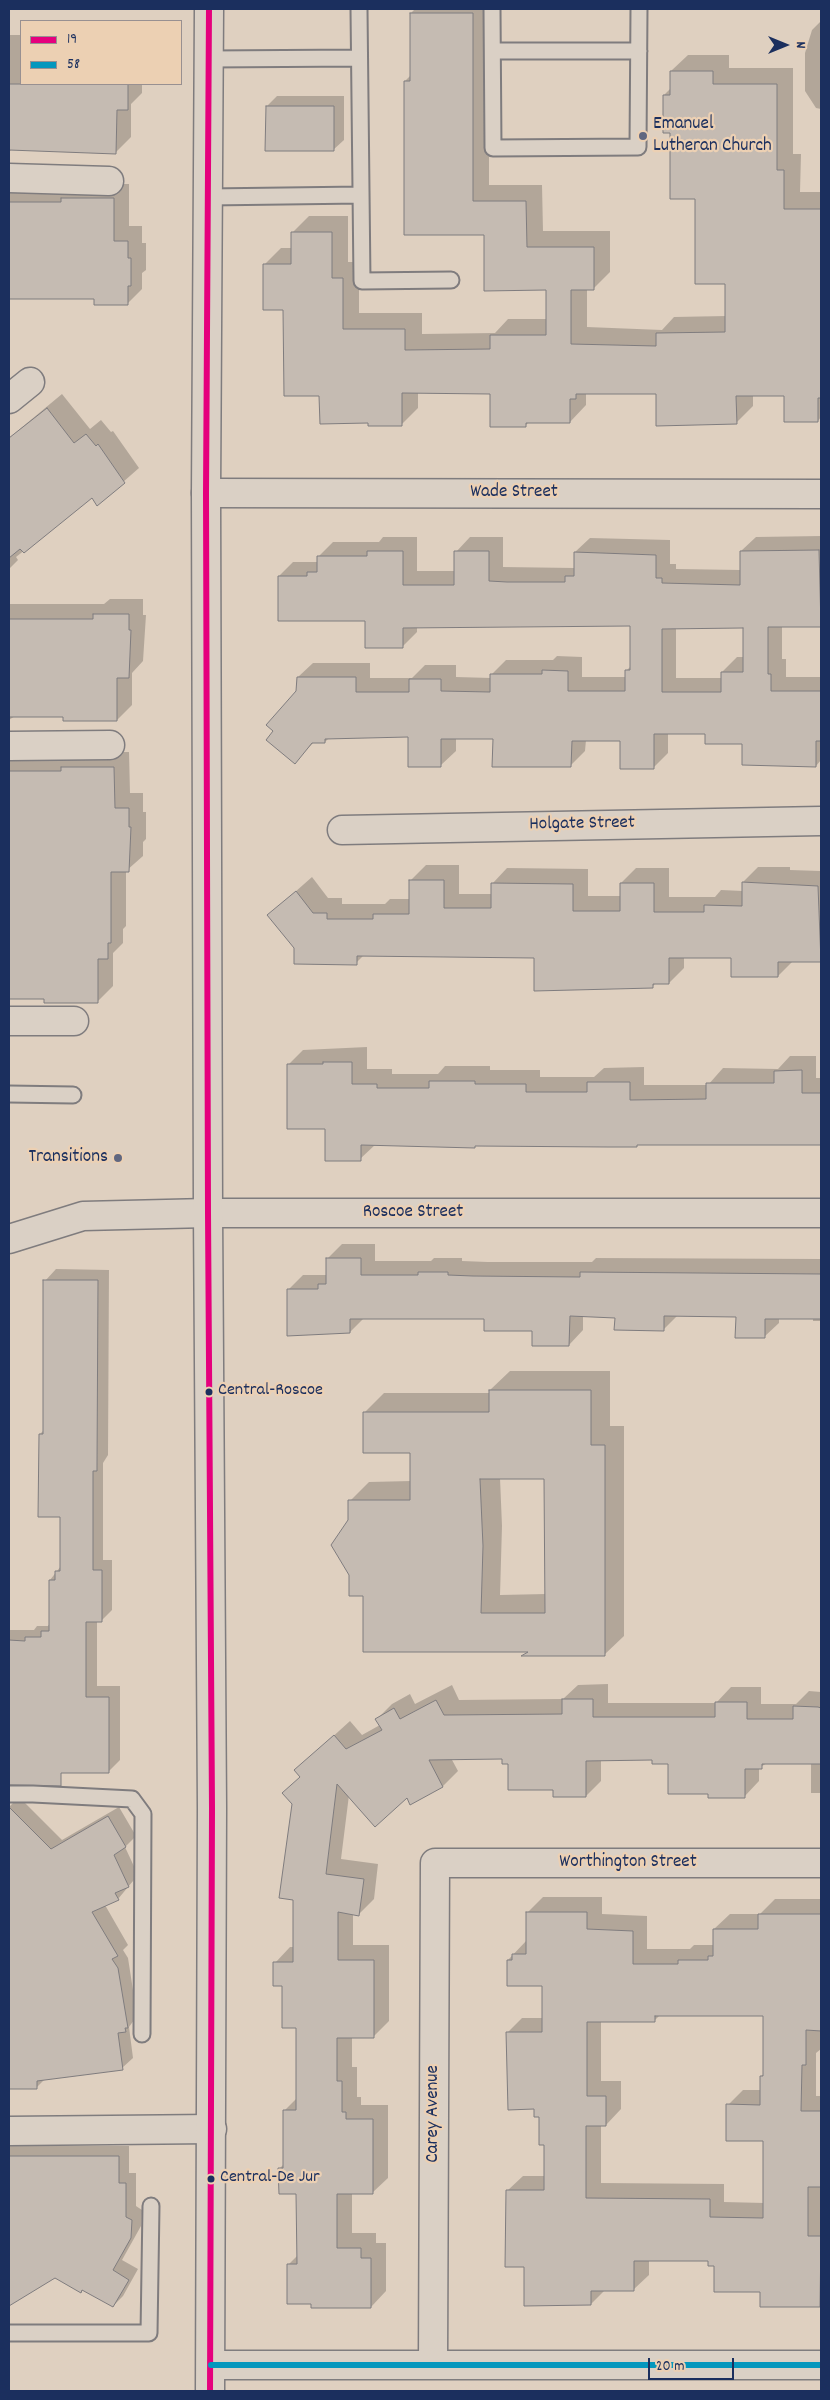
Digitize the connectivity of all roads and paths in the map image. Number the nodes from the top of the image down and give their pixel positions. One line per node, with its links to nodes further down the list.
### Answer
1 (209, 9): 8 (street)
2 (359, 9): 7 (lane)
3 (492, 9): 5 (lane)
4 (639, 9): 6 (lane)
5 (493, 51): 6 (lane); 6 (lane)
6 (639, 51)
7 (360, 58): 8 (lane); 11 (lane)
8 (209, 59): 12 (street)
9 (9, 178): 10 (street)
10 (109, 181)
11 (361, 195): 12 (lane); 13 (lane)
12 (208, 197): 16 (street)
13 (452, 280)
14 (30, 382): 15 (street)
15 (9, 400)
16 (206, 493): 17 (street, Wade Street); 26 (street)
17 (821, 494)
18 (110, 745): 19 (street)
19 (9, 746)
20 (821, 821): 21 (street, Holgate Street)
21 (342, 830)
22 (9, 1021): 23 (street)
23 (74, 1021)
24 (9, 1094): 25 (lane)
25 (74, 1095)
26 (208, 1213): 27 (street, Roscoe Street); 28 (street, Roscoe Street); 33 (street)
27 (821, 1213)
28 (9, 1239)
29 (9, 1794): 32 (lane)
30 (435, 1863): 31 (street, Worthington Street); 38 (street, Carey Avenue)
31 (821, 1863)
32 (142, 2034)
33 (212, 2129): 34 (street); 37 (street)
34 (9, 2131)
35 (151, 2206): 36 (lane)
36 (9, 2333)
37 (210, 2365): 38 (street); 40 (street)
38 (433, 2365): 39 (street)
39 (821, 2365)
40 (210, 2391)

